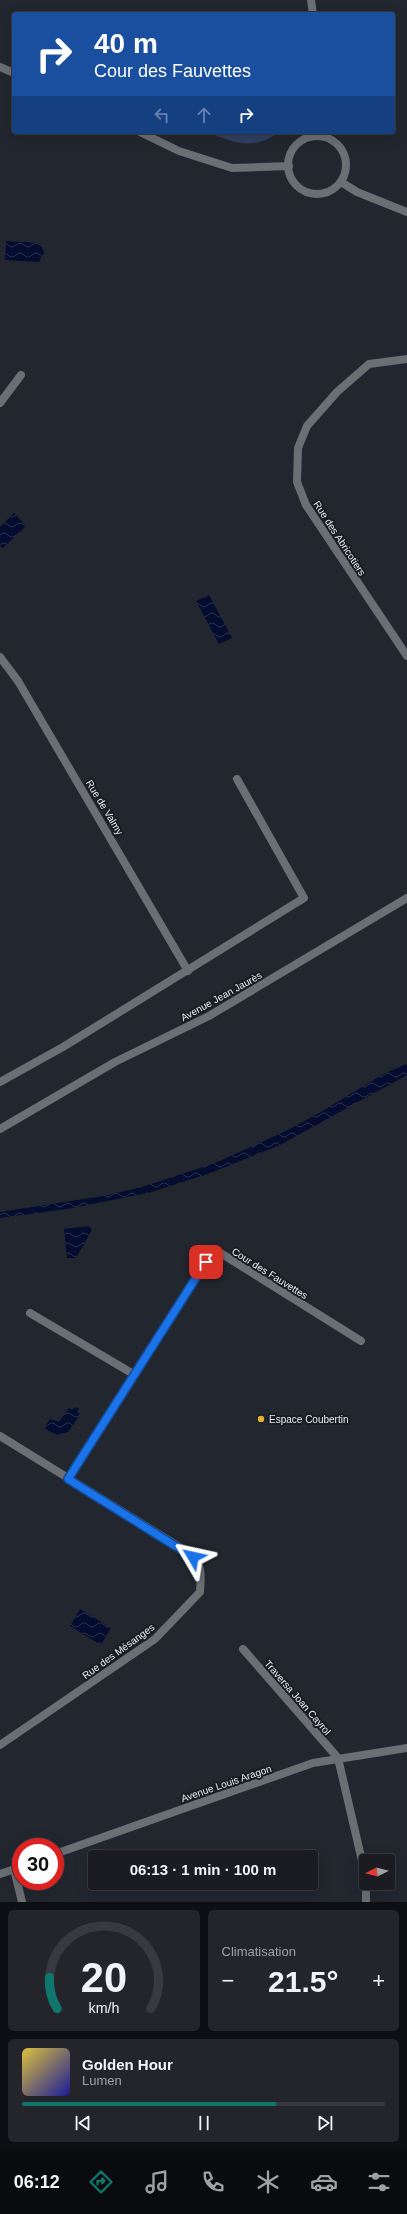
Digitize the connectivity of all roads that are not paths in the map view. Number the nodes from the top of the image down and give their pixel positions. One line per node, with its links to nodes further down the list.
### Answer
1 (311, 0): 2 (street)
2 (313, 12)
3 (0, 66): 4 (street)
4 (12, 72)
5 (144, 134): 7 (street)
6 (317, 134): 7 (street); 8 (street)
7 (289, 166): 8 (street)
8 (341, 182): 9 (street)
9 (407, 212)
10 (407, 359): 13 (street, Rue des Abricotiers)
11 (21, 375): 12 (street)
12 (0, 403)
13 (407, 656)
14 (0, 657): 17 (street, Rue de Valmy)
15 (237, 779): 17 (street)
16 (407, 898): 19 (street, Avenue Jean Jaurès)
17 (188, 971): 18 (street)
18 (0, 1082)
19 (0, 1130)
20 (30, 1313): 22 (street)
21 (360, 1341): 22 (street, Cour des Fauvettes)
22 (134, 1375): 24 (street, Cour des Fauvettes)
23 (0, 1436): 24 (street, Rue des Mésanges)
24 (68, 1479): 26 (street, Rue des Mésanges)
25 (243, 1649): 28 (street, Traversa Joan Cayrol)
26 (0, 1745)
27 (407, 1748): 28 (street, Avenue Louis Aragon)
28 (338, 1758): 29 (street, Avenue Louis Aragon); 30 (street)
29 (64, 1851)
30 (360, 1854)
31 (12, 1870): 32 (street)
32 (0, 1874)
33 (21, 1890): 35 (street)
34 (366, 1890): 36 (street)
35 (22, 1902)
36 (366, 1902)

